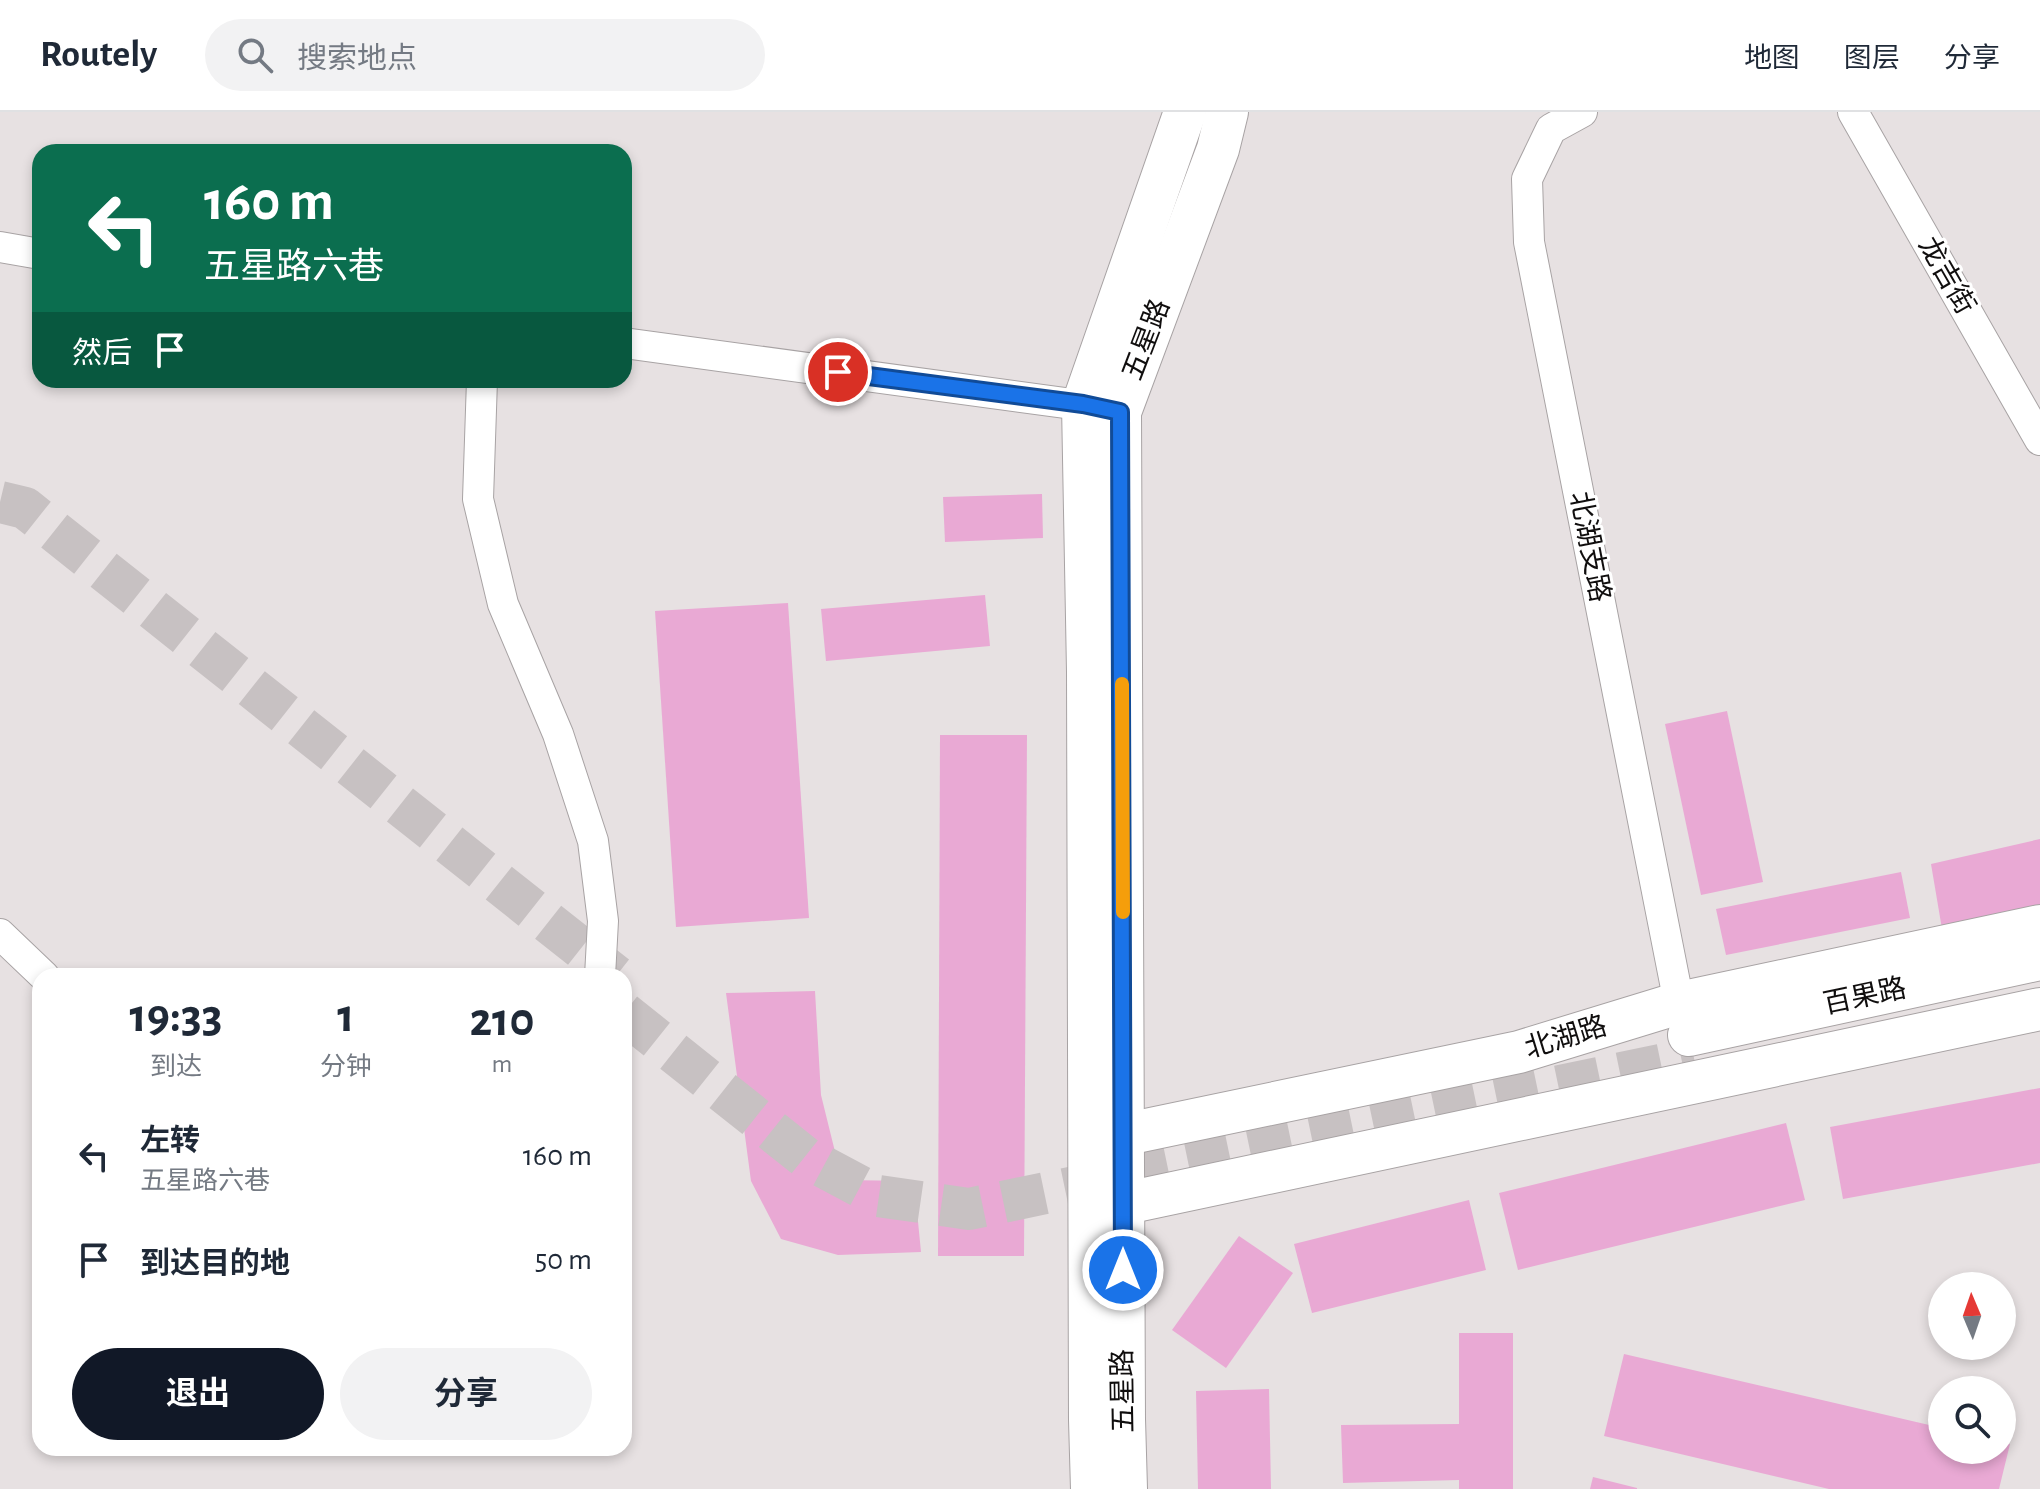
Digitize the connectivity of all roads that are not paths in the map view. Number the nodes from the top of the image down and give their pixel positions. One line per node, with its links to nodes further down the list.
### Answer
1 (1185, 112): 9 (main road, 五星路)
2 (1227, 112): 9 (main road, 五星路)
3 (1582, 112): 18 (street, 北湖支路)
4 (1853, 112): 10 (street, 龙吉街)
5 (0, 247): 6 (street)
6 (32, 253)
7 (632, 344): 9 (street)
8 (482, 388): 15 (street)
9 (1101, 408): 19 (main road, 五星路)
10 (2040, 440)
11 (2040, 926): 18 (main road, 北湖路)
12 (0, 934): 14 (street)
13 (2040, 959): 18 (main road, 百果路)
14 (36, 968)
15 (600, 968)
16 (2040, 983): 18 (main road, 百果路)
17 (2040, 1009): 20 (main road)
18 (1688, 1032): 19 (main road, 北湖路)
19 (1107, 1138): 20 (main road, 五星路)
20 (1106, 1207): 21 (main road, 五星路); 22 (main road, 五星路)
21 (1092, 1489)
22 (1126, 1489)

